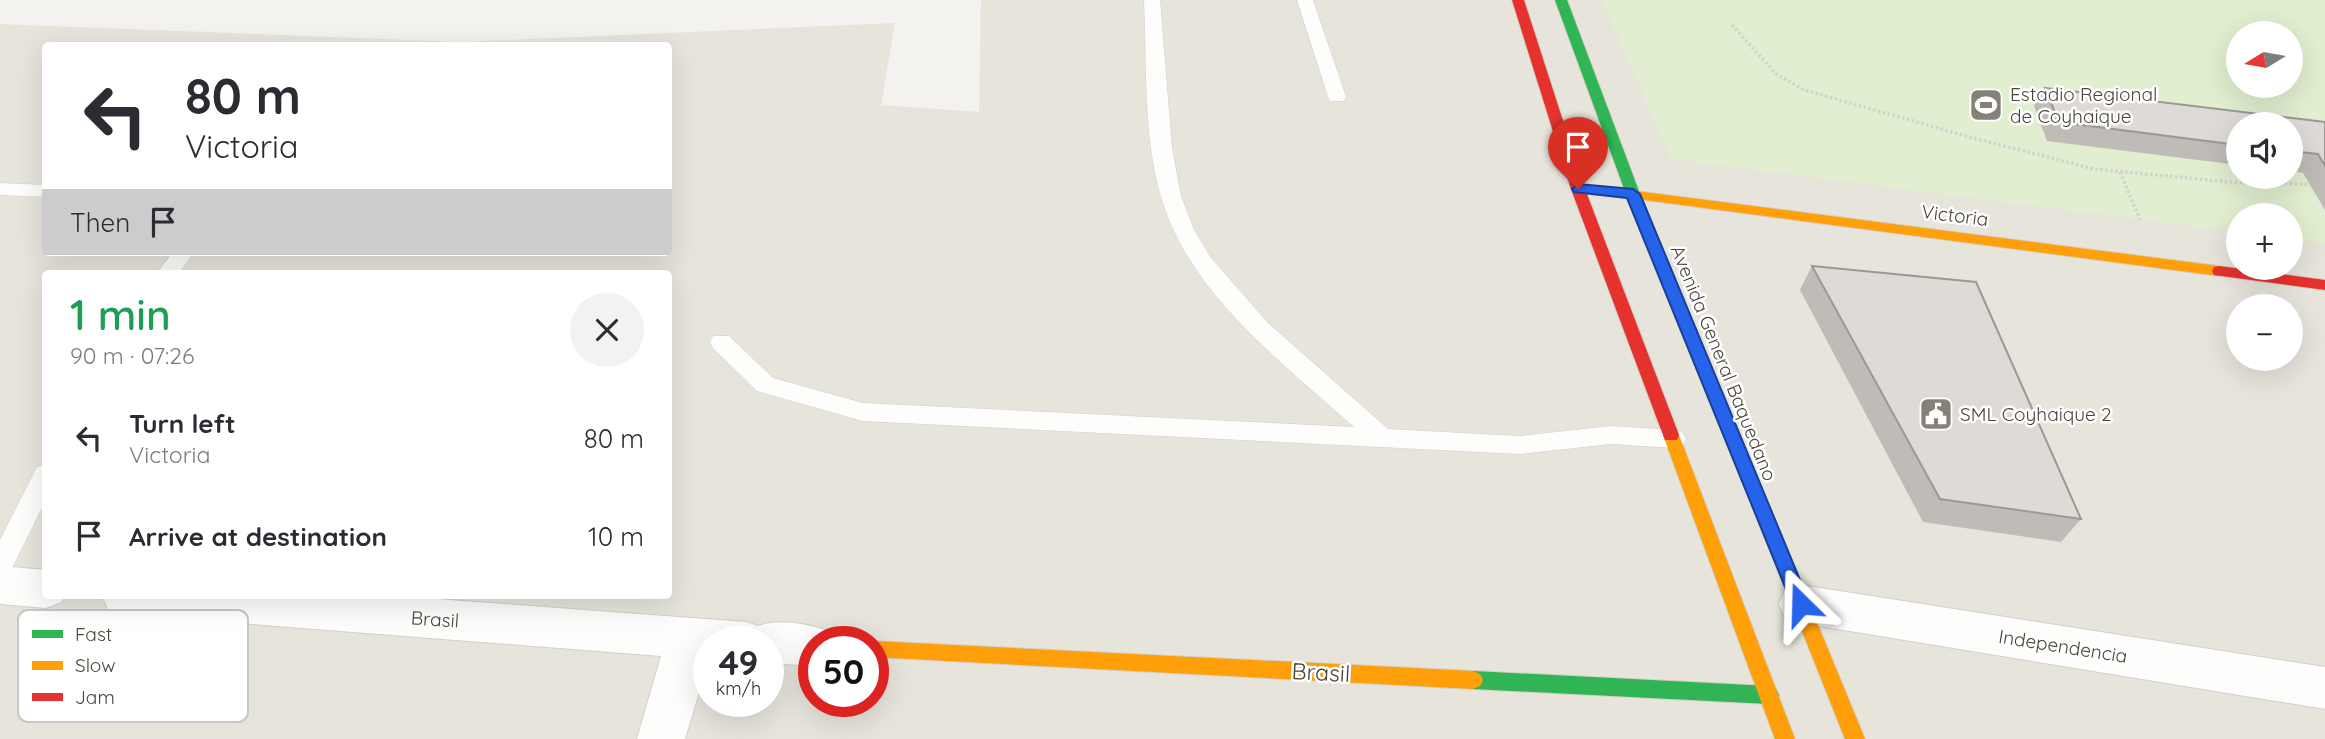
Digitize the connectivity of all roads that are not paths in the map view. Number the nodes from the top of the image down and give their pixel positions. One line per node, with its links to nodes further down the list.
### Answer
1 (1152, 0): 14 (lane)
2 (1306, 0): 5 (lane)
3 (1518, 0): 7 (main road)
4 (1561, 0): 9 (main road, Avenida General Baquedano)
5 (1337, 97)
6 (0, 189): 8 (lane)
7 (1578, 189): 9 (main road, Victoria); 15 (main road)
8 (42, 191)
9 (1633, 194): 12 (main road, Victoria); 21 (main road, Avenida General Baquedano)
10 (181, 256): 11 (lane)
11 (170, 270)
12 (2325, 285)
13 (720, 342): 14 (lane)
14 (1382, 438): 15 (lane)
15 (1674, 439): 26 (main road)
16 (42, 482): 17 (lane)
17 (0, 566)
18 (0, 585): 19 (street)
19 (42, 589)
20 (175, 599): 22 (street, Brasil)
21 (1801, 604): 25 (street, Independencia); 29 (main road, Avenida General Baquedano)
22 (689, 639): 23 (street, Brasil); 27 (street)
23 (693, 639)
24 (889, 650): 26 (main road, Brasil)
25 (2325, 688)
26 (1769, 695): 28 (main road)
27 (661, 739)
28 (1786, 739)
29 (1855, 739)

